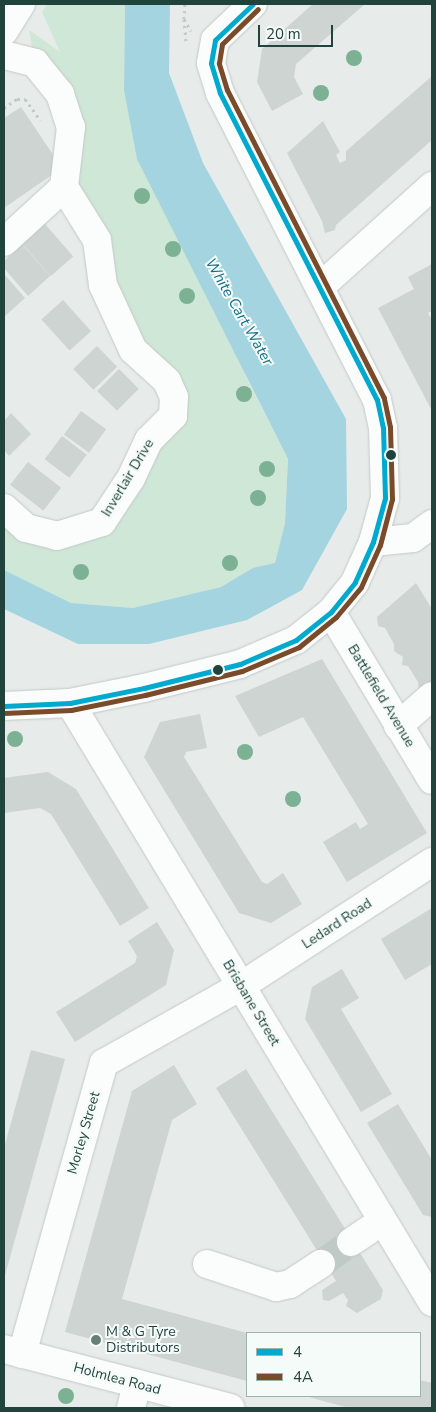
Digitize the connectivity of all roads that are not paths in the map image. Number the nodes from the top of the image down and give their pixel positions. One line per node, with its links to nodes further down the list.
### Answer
1 (21, 4): 3 (street)
2 (253, 4): 8 (street)
3 (4, 31)
4 (4, 55): 6 (street)
5 (432, 186): 8 (street)
6 (64, 187): 7 (street); 9 (street, Inverlair Drive)
7 (4, 242)
8 (320, 287): 11 (street)
9 (4, 508)
10 (432, 524): 11 (street)
11 (373, 542): 12 (street)
12 (331, 612): 14 (street); 16 (street, Battlefield Avenue)
13 (432, 696): 16 (street)
14 (70, 703): 15 (street); 19 (street, Brisbane Street)
15 (4, 706)
16 (398, 726): 17 (street, Battlefield Avenue)
17 (432, 780)
18 (432, 862): 19 (street, Ledard Road)
19 (241, 986): 20 (street, Brisbane Street); 25 (street, Morley Street)
20 (382, 1221): 21 (street); 24 (street, Brisbane Street)
21 (351, 1242)
22 (207, 1264): 23 (street)
23 (320, 1264)
24 (429, 1287)
25 (13, 1351): 26 (street, Holmlea Road)
26 (134, 1396): 27 (street, Holmlea Road)
27 (230, 1408)

